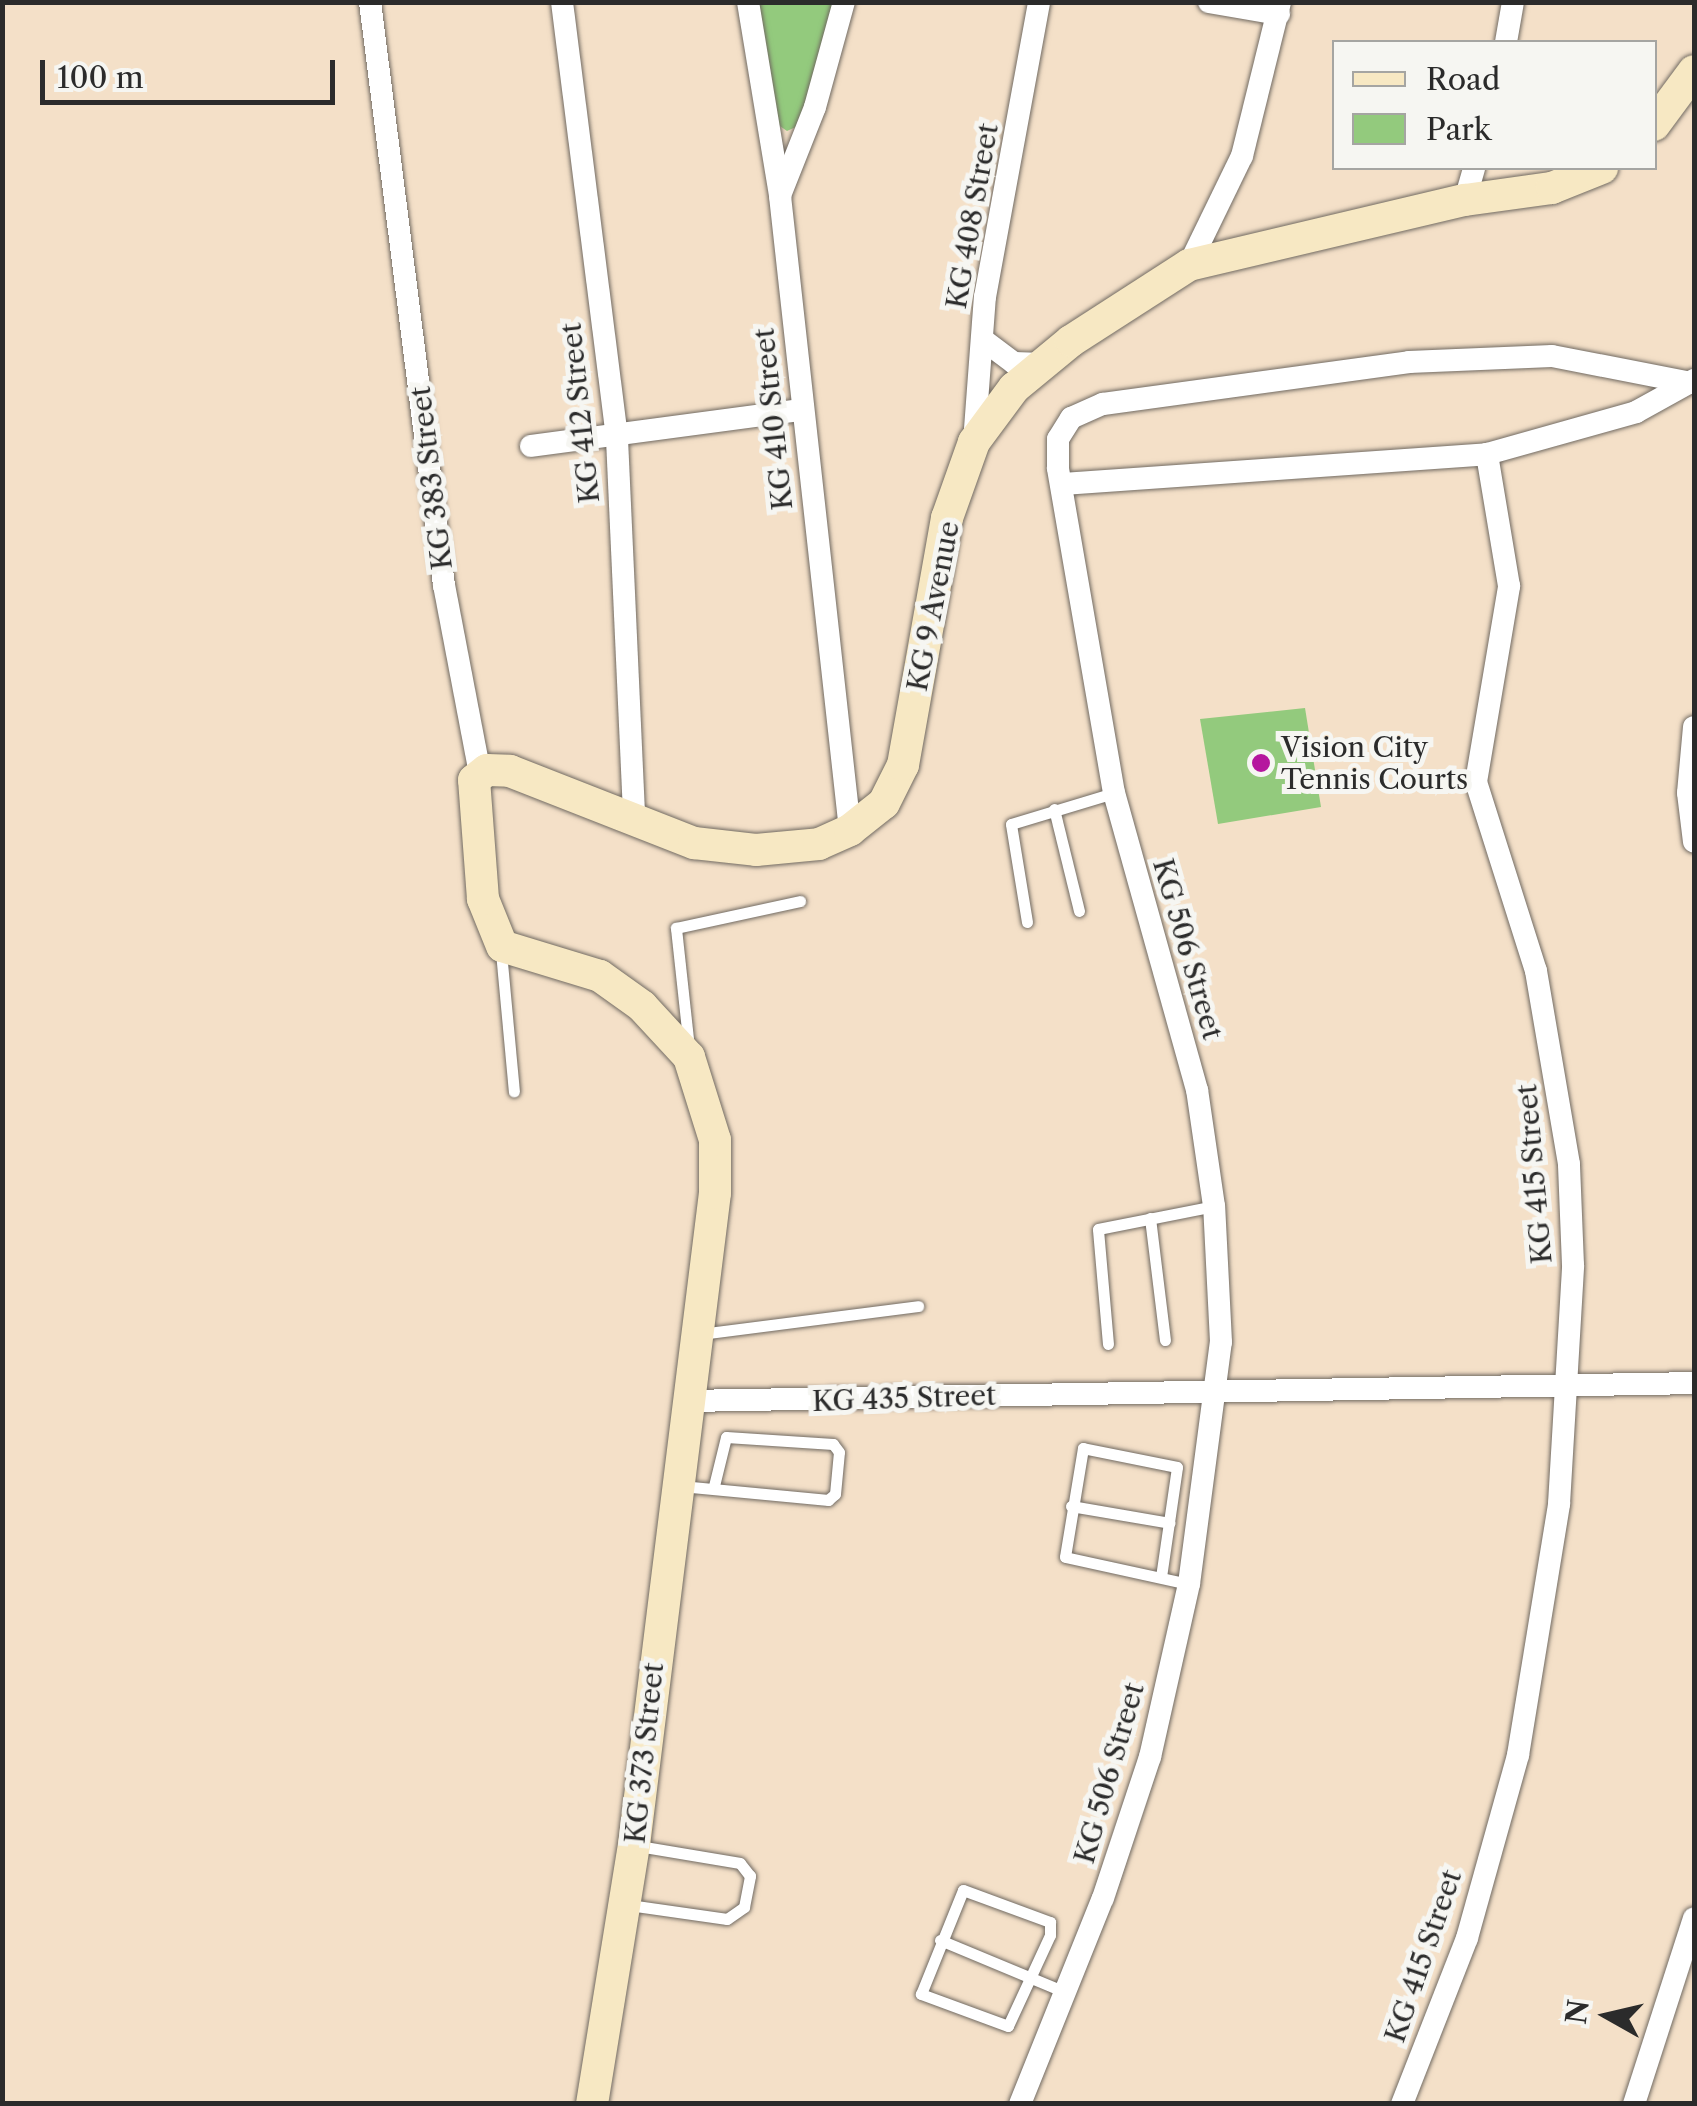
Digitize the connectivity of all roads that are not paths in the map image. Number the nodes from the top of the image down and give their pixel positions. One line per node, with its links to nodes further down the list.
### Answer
1 (370, 2): 27 (street, KG 383 Street)
2 (562, 2): 21 (street, KG 412 Street)
3 (748, 2): 14 (street, KG 410 Street)
4 (844, 2): 14 (street)
5 (1039, 2): 17 (street, KG 408 Street)
6 (1209, 2): 8 (street)
7 (1514, 2): 9 (street)
8 (1280, 8): 16 (street)
9 (1506, 40)
10 (1694, 71): 11 (main road)
11 (1657, 121)
12 (1473, 170): 15 (street)
13 (1597, 170): 15 (main road, KG 9 Avenue)
14 (780, 196): 20 (street, KG 410 Street)
15 (1465, 200): 16 (main road, KG 9 Avenue)
16 (1189, 266): 18 (main road, KG 9 Avenue)
17 (982, 339): 18 (street); 22 (street, KG 408 Street)
18 (1044, 364): 22 (main road, KG 9 Avenue)
19 (1693, 382): 24 (street); 25 (street, KG 506 Street)
20 (800, 410): 21 (street); 31 (street, KG 410 Street)
21 (617, 438): 23 (street); 30 (street, KG 412 Street)
22 (974, 442): 31 (main road, KG 9 Avenue)
23 (531, 446)
24 (1487, 454): 25 (street); 46 (street, KG 415 Street)
25 (1063, 484): 28 (street, KG 506 Street)
26 (1694, 727): 32 (street)
27 (480, 774): 30 (main road, KG 9 Avenue); 36 (main road, KG 383 Street)
28 (1114, 794): 29 (lane); 39 (street, KG 506 Street)
29 (1054, 809): 34 (lane); 35 (lane)
30 (634, 820): 31 (main road, KG 9 Avenue)
31 (850, 830)
32 (1694, 842)
33 (800, 901): 37 (lane)
34 (1079, 911)
35 (1027, 922)
36 (502, 946): 37 (main road); 38 (lane)
37 (689, 1057): 42 (main road)
38 (514, 1092)
39 (1214, 1206): 40 (lane); 47 (street, KG 506 Street)
40 (1150, 1218): 43 (lane); 44 (lane)
41 (918, 1306): 42 (lane)
42 (696, 1334): 48 (main road)
43 (1165, 1340)
44 (1108, 1344)
45 (1694, 1384): 46 (street, KG 435 Street)
46 (1567, 1385): 47 (street, KG 435 Street); 63 (street, KG 415 Street)
47 (1216, 1394): 48 (street, KG 435 Street); 54 (street, KG 506 Street)
48 (687, 1401): 49 (main road, KG 373 Street)
49 (676, 1486): 50 (lane); 55 (main road, KG 373 Street)
50 (714, 1486): 50 (lane)
51 (1071, 1506): 52 (lane); 52 (lane); 53 (lane)
52 (1170, 1523): 53 (lane)
53 (1161, 1576): 54 (lane)
54 (1189, 1584): 60 (street, KG 506 Street)
55 (634, 1845): 56 (main road, KG 373 Street); 56 (lane)
56 (624, 1904): 61 (main road, KG 373 Street)
57 (1694, 1918): 64 (street)
58 (940, 1940): 59 (lane); 59 (lane); 59 (lane)
59 (1032, 1980): 60 (lane)
60 (1067, 1993): 62 (street, KG 506 Street)
61 (592, 2104)
62 (1020, 2104)
63 (1402, 2104)
64 (1634, 2104)

